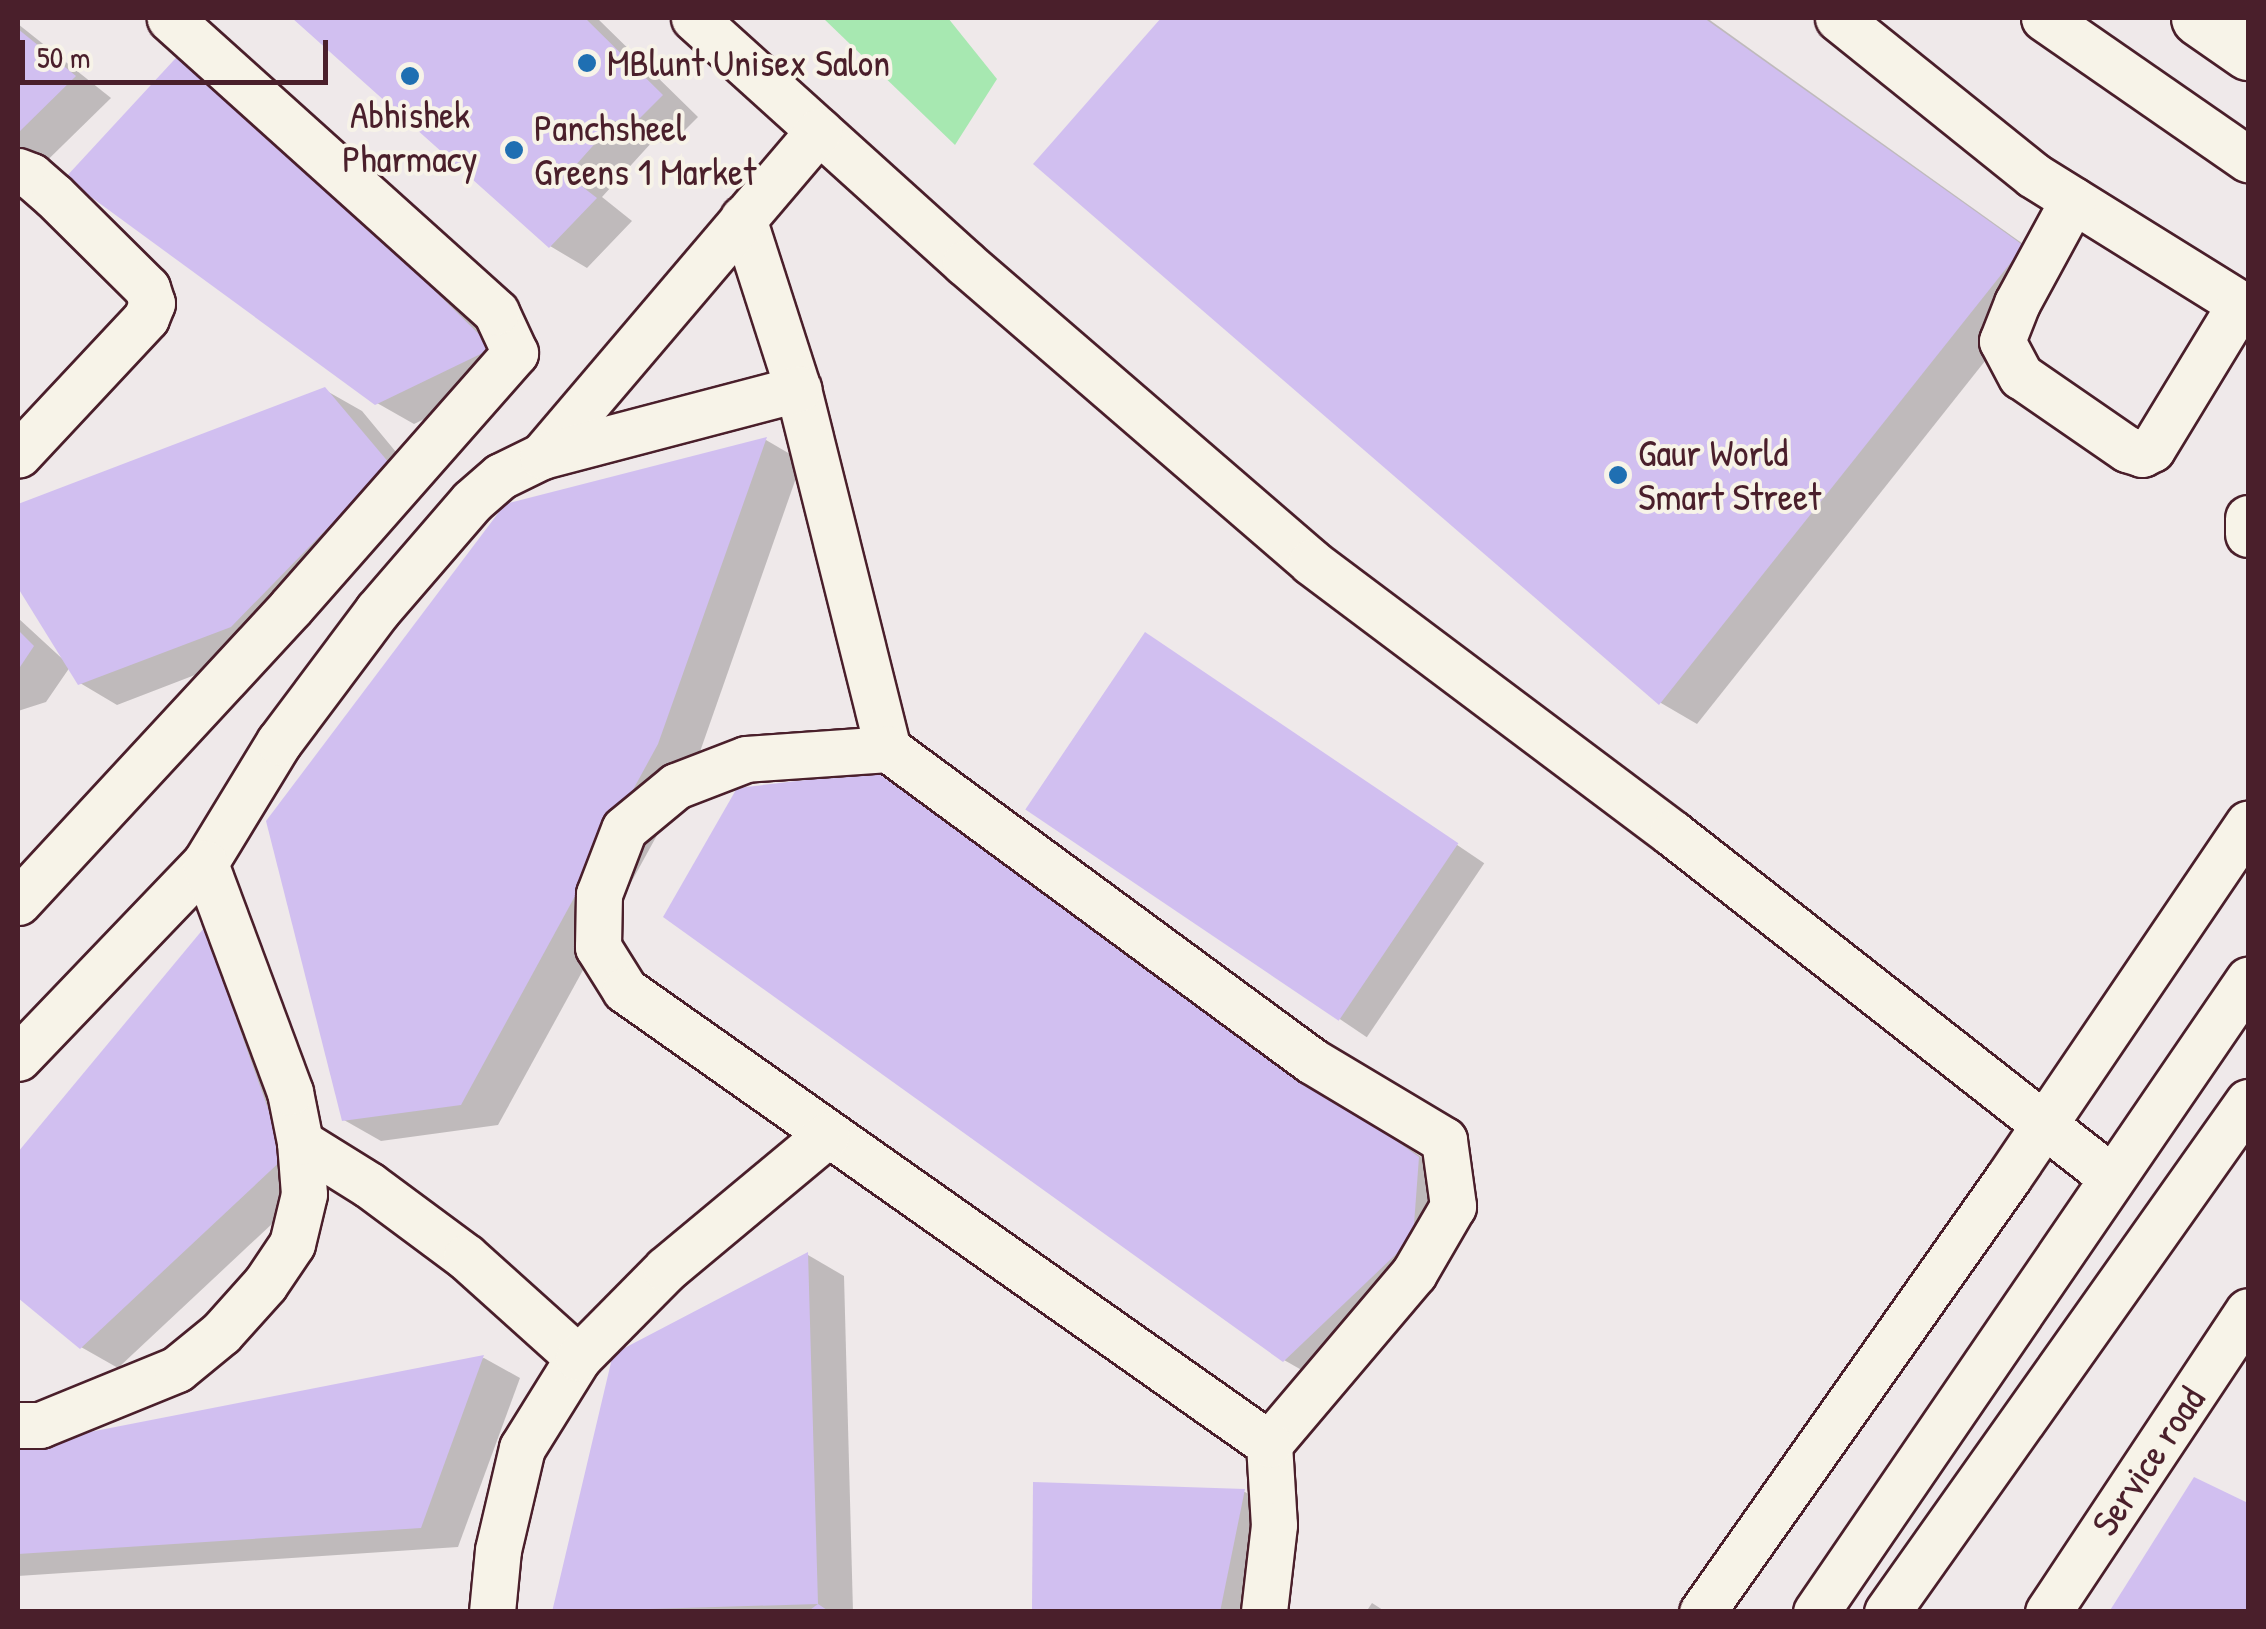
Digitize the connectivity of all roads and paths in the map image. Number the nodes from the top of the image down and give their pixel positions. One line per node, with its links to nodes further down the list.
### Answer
1 (170, 18): 21 (street)
2 (694, 18): 7 (street)
3 (1838, 18): 10 (street)
4 (2044, 18): 8 (street)
5 (2198, 18): 6 (main road)
6 (2248, 52)
7 (819, 131): 11 (street); 25 (street)
8 (2248, 159)
9 (18, 171): 14 (street)
10 (2072, 200): 12 (street); 12 (street)
11 (743, 218): 13 (street); 15 (street)
12 (2244, 307)
13 (798, 389): 15 (street); 18 (street)
14 (18, 455)
15 (542, 456): 20 (street)
16 (2248, 518): 17 (street)
17 (2248, 534)
18 (888, 749): 26 (street); 34 (street)
19 (2248, 824): 25 (street)
20 (204, 863): 23 (street); 27 (street)
21 (18, 899)
22 (2248, 980): 28 (street)
23 (18, 1058)
24 (2248, 1102): 31 (street)
25 (2043, 1123): 28 (street); 37 (street)
26 (827, 1136): 32 (street); 34 (street)
27 (300, 1142): 32 (street); 33 (street)
28 (2111, 1177): 29 (street)
29 (2040, 1286): 31 (street); 38 (street)
30 (2248, 1311): 40 (street, Service road)
31 (2090, 1327): 39 (street)
32 (578, 1358): 35 (street)
33 (25, 1417)
34 (1270, 1444): 36 (street)
35 (492, 1612)
36 (1264, 1612)
37 (1702, 1612)
38 (1816, 1612)
39 (1887, 1612)
40 (2048, 1612)

